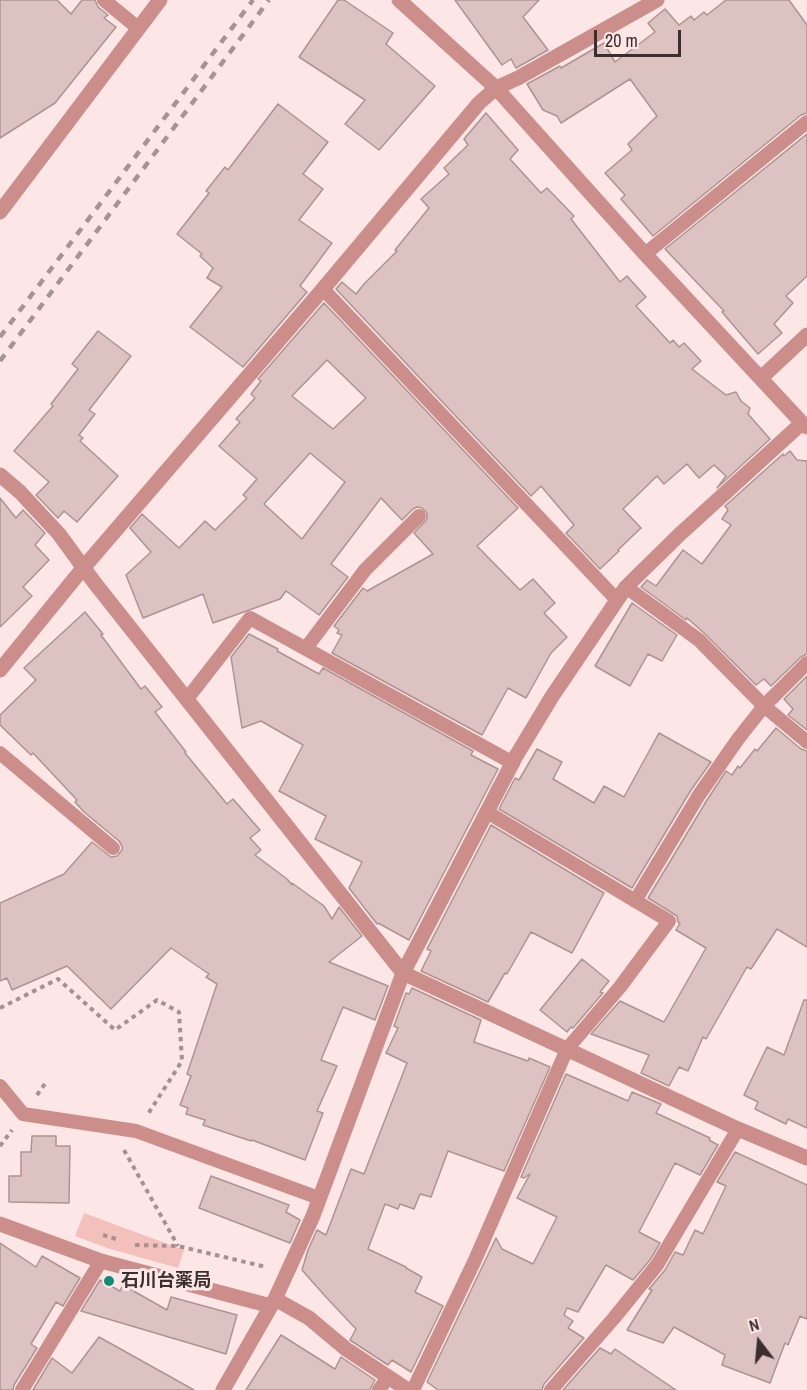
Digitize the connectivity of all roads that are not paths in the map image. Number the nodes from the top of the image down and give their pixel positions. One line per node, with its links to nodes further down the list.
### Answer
1 (104, 0): 5 (lane)
2 (160, 0): 5 (street)
3 (399, 0): 6 (street)
4 (657, 0): 6 (street)
5 (138, 28): 8 (street)
6 (496, 88): 9 (street); 10 (street)
7 (807, 122): 9 (lane)
8 (0, 212)
9 (645, 254): 12 (street)
10 (322, 289): 16 (street); 17 (lane)
11 (807, 335): 12 (street)
12 (760, 378): 13 (street)
13 (804, 425): 17 (street)
14 (0, 475): 16 (street)
15 (419, 516): 18 (lane)
16 (84, 567): 20 (street); 21 (street)
17 (622, 593): 22 (lane); 25 (street)
18 (306, 648): 21 (lane); 25 (lane)
19 (807, 663): 22 (lane)
20 (0, 670)
21 (187, 699): 29 (street)
22 (764, 706): 23 (lane); 28 (lane)
23 (807, 742)
24 (0, 753): 27 (lane)
25 (513, 763): 26 (street)
26 (488, 812): 28 (lane); 29 (street)
27 (113, 848)
28 (635, 901): 30 (lane)
29 (403, 973): 30 (street); 34 (street)
30 (567, 1049): 32 (street); 42 (lane)
31 (0, 1086): 34 (lane)
32 (738, 1129): 33 (street); 43 (lane)
33 (807, 1158)
34 (319, 1198): 37 (street)
35 (0, 1224): 36 (street)
36 (101, 1261): 37 (street); 39 (lane)
37 (273, 1303): 38 (street); 40 (street)
38 (384, 1383): 41 (street)
39 (22, 1390)
40 (223, 1390)
41 (408, 1390)
42 (413, 1390)
43 (551, 1390)

